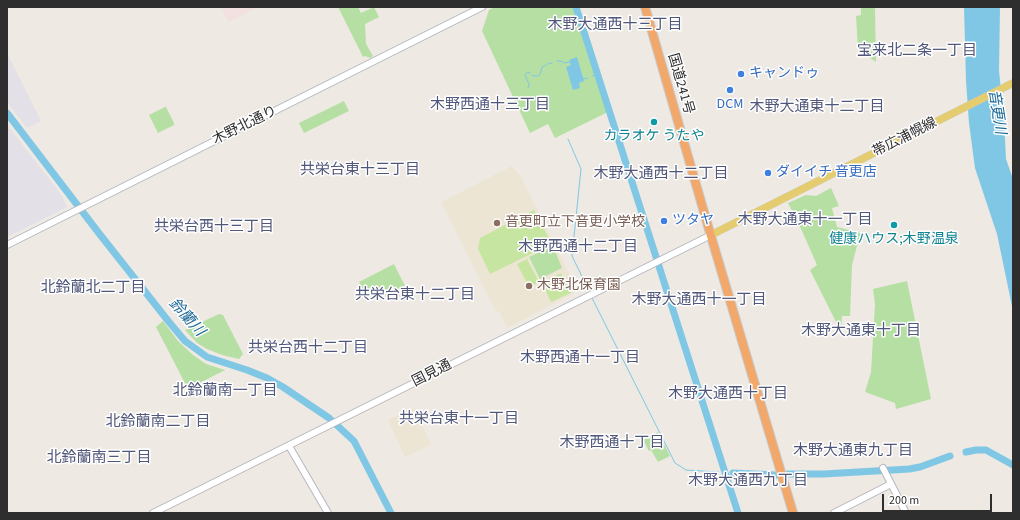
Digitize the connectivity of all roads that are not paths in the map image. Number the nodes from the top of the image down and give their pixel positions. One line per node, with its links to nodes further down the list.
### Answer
1 (482, 7): 5 (street, 木野北通り)
2 (645, 7): 4 (highway, 国道241号)
3 (1013, 83): 4 (main road, 帯広浦幌線)
4 (711, 235): 6 (street, 国見通); 11 (highway, 国道241号)
5 (7, 245)
6 (289, 446): 9 (street, 国見通); 10 (street)
7 (884, 470): 8 (street)
8 (891, 484): 12 (street); 13 (street)
9 (153, 513)
10 (328, 513)
11 (793, 513)
12 (834, 513)
13 (906, 513)

